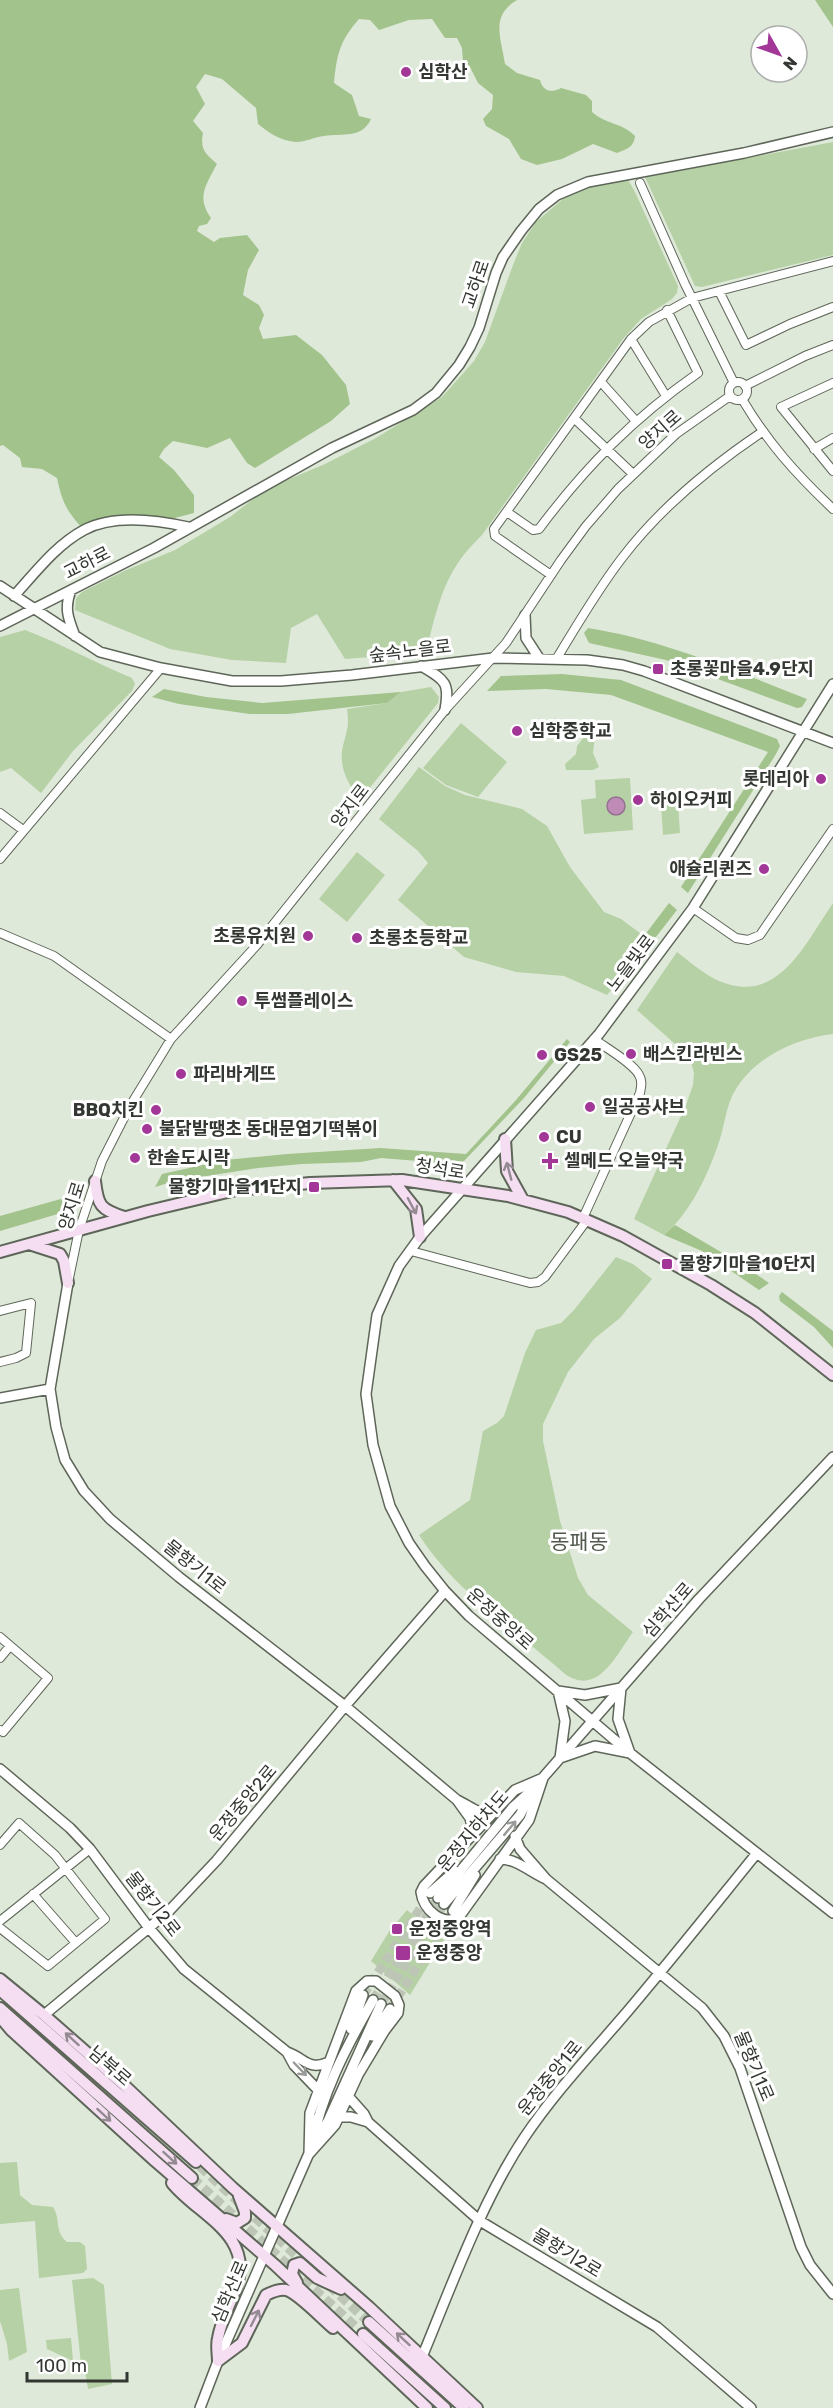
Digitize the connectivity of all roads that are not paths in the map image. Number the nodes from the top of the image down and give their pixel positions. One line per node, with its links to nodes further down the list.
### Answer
1 (833, 132): 27 (street, 교하로)
2 (640, 183): 5 (street)
3 (833, 261): 4 (street)
4 (719, 291): 5 (street); 6 (street)
5 (692, 298): 7 (street); 11 (street)
6 (833, 308)
7 (667, 310): 8 (street); 14 (street)
8 (632, 339): 10 (street); 14 (street)
9 (833, 345): 13 (street)
10 (601, 382): 17 (street); 18 (street)
11 (734, 383): 13 (street); 15 (street)
12 (833, 383): 22 (street)
13 (745, 386): 16 (street)
14 (666, 396): 18 (street)
15 (730, 396): 16 (street); 24 (street, 양지로)
16 (742, 399): 19 (street)
17 (574, 419): 21 (street); 26 (street)
18 (635, 420): 21 (street)
19 (762, 432): 25 (street); 38 (street)
20 (833, 438): 22 (street)
21 (606, 449): 24 (street); 26 (street)
22 (814, 449): 23 (street)
23 (833, 471)
24 (633, 474): 28 (street, 양지로)
25 (833, 509)
26 (507, 512): 28 (street)
27 (188, 527): 30 (street, 교하로); 31 (street, 교하로)
28 (551, 575): 33 (street, 양지로)
29 (0, 586): 31 (street, 숲속노을로)
30 (71, 590): 32 (street, 교하로); 35 (street)
31 (14, 596): 32 (street, 숲속노을로)
32 (34, 609): 34 (street, 교하로); 35 (street, 숲속노을로)
33 (525, 615): 36 (street, 양지로); 37 (street)
34 (0, 626)
35 (75, 636): 40 (street, 숲속노을로)
36 (493, 658): 37 (street, 숲속노을로); 39 (street, 숲속노을로); 42 (street, 양지로)
37 (539, 658): 38 (street, 숲속노을로)
38 (556, 658): 43 (street, 숲속노을로)
39 (422, 666): 40 (street, 숲속노을로); 42 (street)
40 (161, 668): 47 (street)
41 (833, 684): 43 (street, 노을빛로)
42 (445, 710): 52 (street, 양지로)
43 (805, 731): 44 (street, 숲속노을로); 49 (street, 노을빛로)
44 (833, 743)
45 (0, 813): 47 (street)
46 (833, 829): 49 (street)
47 (23, 830): 48 (street)
48 (0, 859)
49 (693, 908): 51 (street, 노을빛로)
50 (0, 933): 52 (street)
51 (594, 1039): 53 (street, 노을빛로); 59 (street)
52 (171, 1040): 55 (street, 양지로)
53 (506, 1139): 56 (street, 노을빛로); 57 (main road, one-way to 53)
54 (393, 1180): 56 (main road, 청석로); 58 (main road, 청석로); 61 (main road, one-way to 61)
55 (95, 1181): 58 (main road); 60 (street, 양지로)
56 (460, 1190): 57 (main road, 청석로); 61 (street, 노을빛로)
57 (523, 1200): 59 (main road, 청석로)
58 (124, 1218): 60 (main road, 청석로)
59 (585, 1219): 63 (street); 68 (main road, 청석로)
60 (79, 1230): 62 (main road, 청석로); 65 (street, 양지로)
61 (420, 1237): 63 (street, 운정중앙로)
62 (28, 1244): 64 (main road, 청석로); 65 (main road)
63 (411, 1251): 72 (street, 운정중앙로)
64 (0, 1252)
65 (68, 1283): 69 (street, 물향기1로)
66 (0, 1311): 67 (street)
67 (0, 1362)
68 (833, 1375)
69 (50, 1389): 70 (street); 78 (street, 물향기1로)
70 (0, 1398)
71 (833, 1457): 76 (street, 심학산로)
72 (445, 1592): 77 (street, 운정중앙로); 78 (street, 운정중앙2로)
73 (0, 1637): 74 (street)
74 (10, 1646): 75 (street); 80 (street)
75 (0, 1658)
76 (621, 1688): 77 (street); 79 (street, 심학산로); 81 (street)
77 (558, 1691): 79 (street, 운정중앙로); 82 (street)
78 (345, 1706): 86 (street, 물향기1로); 102 (street, 운정중앙2로)
79 (592, 1721): 81 (street, 운정중앙로); 82 (street, 심학산로)
80 (0, 1730)
81 (630, 1753): 82 (street); 93 (street, 운정중앙로)
82 (560, 1758): 84 (street, 심학산로)
83 (0, 1769): 91 (street, 물향기2로)
84 (543, 1778): 85 (street, 심학산로); 87 (street); 89 (street)
85 (533, 1789): 92 (street, 운정지하차도, one-way to 85); 92 (street, 운정지하차도)
86 (457, 1800): 87 (street); 88 (street)
87 (492, 1814): 88 (street)
88 (474, 1833): 94 (street)
89 (515, 1836): 94 (street); 96 (street)
90 (0, 1845): 95 (street)
91 (90, 1849): 95 (street); 102 (street, 물향기2로)
92 (489, 1852): 98 (street)
93 (757, 1853): 99 (street, 운정중앙로); 104 (street, 운정중앙1로)
94 (500, 1858): 96 (street)
95 (66, 1868): 97 (street); 103 (street)
96 (546, 1879): 104 (street, 물향기1로)
97 (33, 1894): 100 (street); 103 (street)
98 (453, 1911)
99 (833, 1913)
100 (0, 1921)
101 (0, 1928): 103 (street)
102 (149, 1928): 109 (street, 운정중앙2로); 111 (street, 물향기2로)
103 (76, 1944)
104 (660, 1972): 124 (street, 운정중앙1로); 128 (street, 물향기1로)
105 (0, 1979): 109 (main road)
106 (0, 1990): 120 (main road, 남북로)
107 (363, 1995): 112 (street)
108 (0, 2008): 121 (main road, 남북로, one-way to 121)
109 (44, 2015): 122 (main road, one-way to 109)
110 (0, 2017): 119 (main road, one-way to 119)
111 (287, 2052): 113 (street); 114 (street, one-way to 114)
112 (343, 2053): 118 (street); 118 (street)
113 (329, 2061): 114 (street); 115 (street)
114 (318, 2090): 118 (street)
115 (348, 2096): 116 (street); 117 (street, 물향기2로)
116 (339, 2117): 117 (street); 118 (street)
117 (368, 2122): 124 (street, 물향기2로)
118 (310, 2153): 125 (street, 심학산로)
119 (155, 2161): 123 (main road); 133 (main road)
120 (200, 2166)
121 (192, 2178)
122 (233, 2188): 123 (main road); 125 (main road)
123 (220, 2217): 126 (main road)
124 (480, 2220): 132 (street, 운정중앙1로); 140 (street, 물향기2로)
125 (276, 2226): 126 (street, 심학산로); 129 (main road)
126 (264, 2255): 127 (main road); 133 (street, 심학산로)
127 (299, 2287): 129 (main road); 134 (main road)
128 (833, 2294)
129 (362, 2301): 132 (main road, one-way to 129)
130 (369, 2322): 138 (main road)
131 (363, 2334): 137 (main road)
132 (422, 2357): 139 (main road)
133 (218, 2361): 134 (main road, one-way to 134); 135 (street, 심학산로)
134 (397, 2379): 136 (main road)
135 (200, 2408)
136 (427, 2408)
137 (445, 2408)
138 (464, 2408)
139 (477, 2408)
140 (752, 2408)

